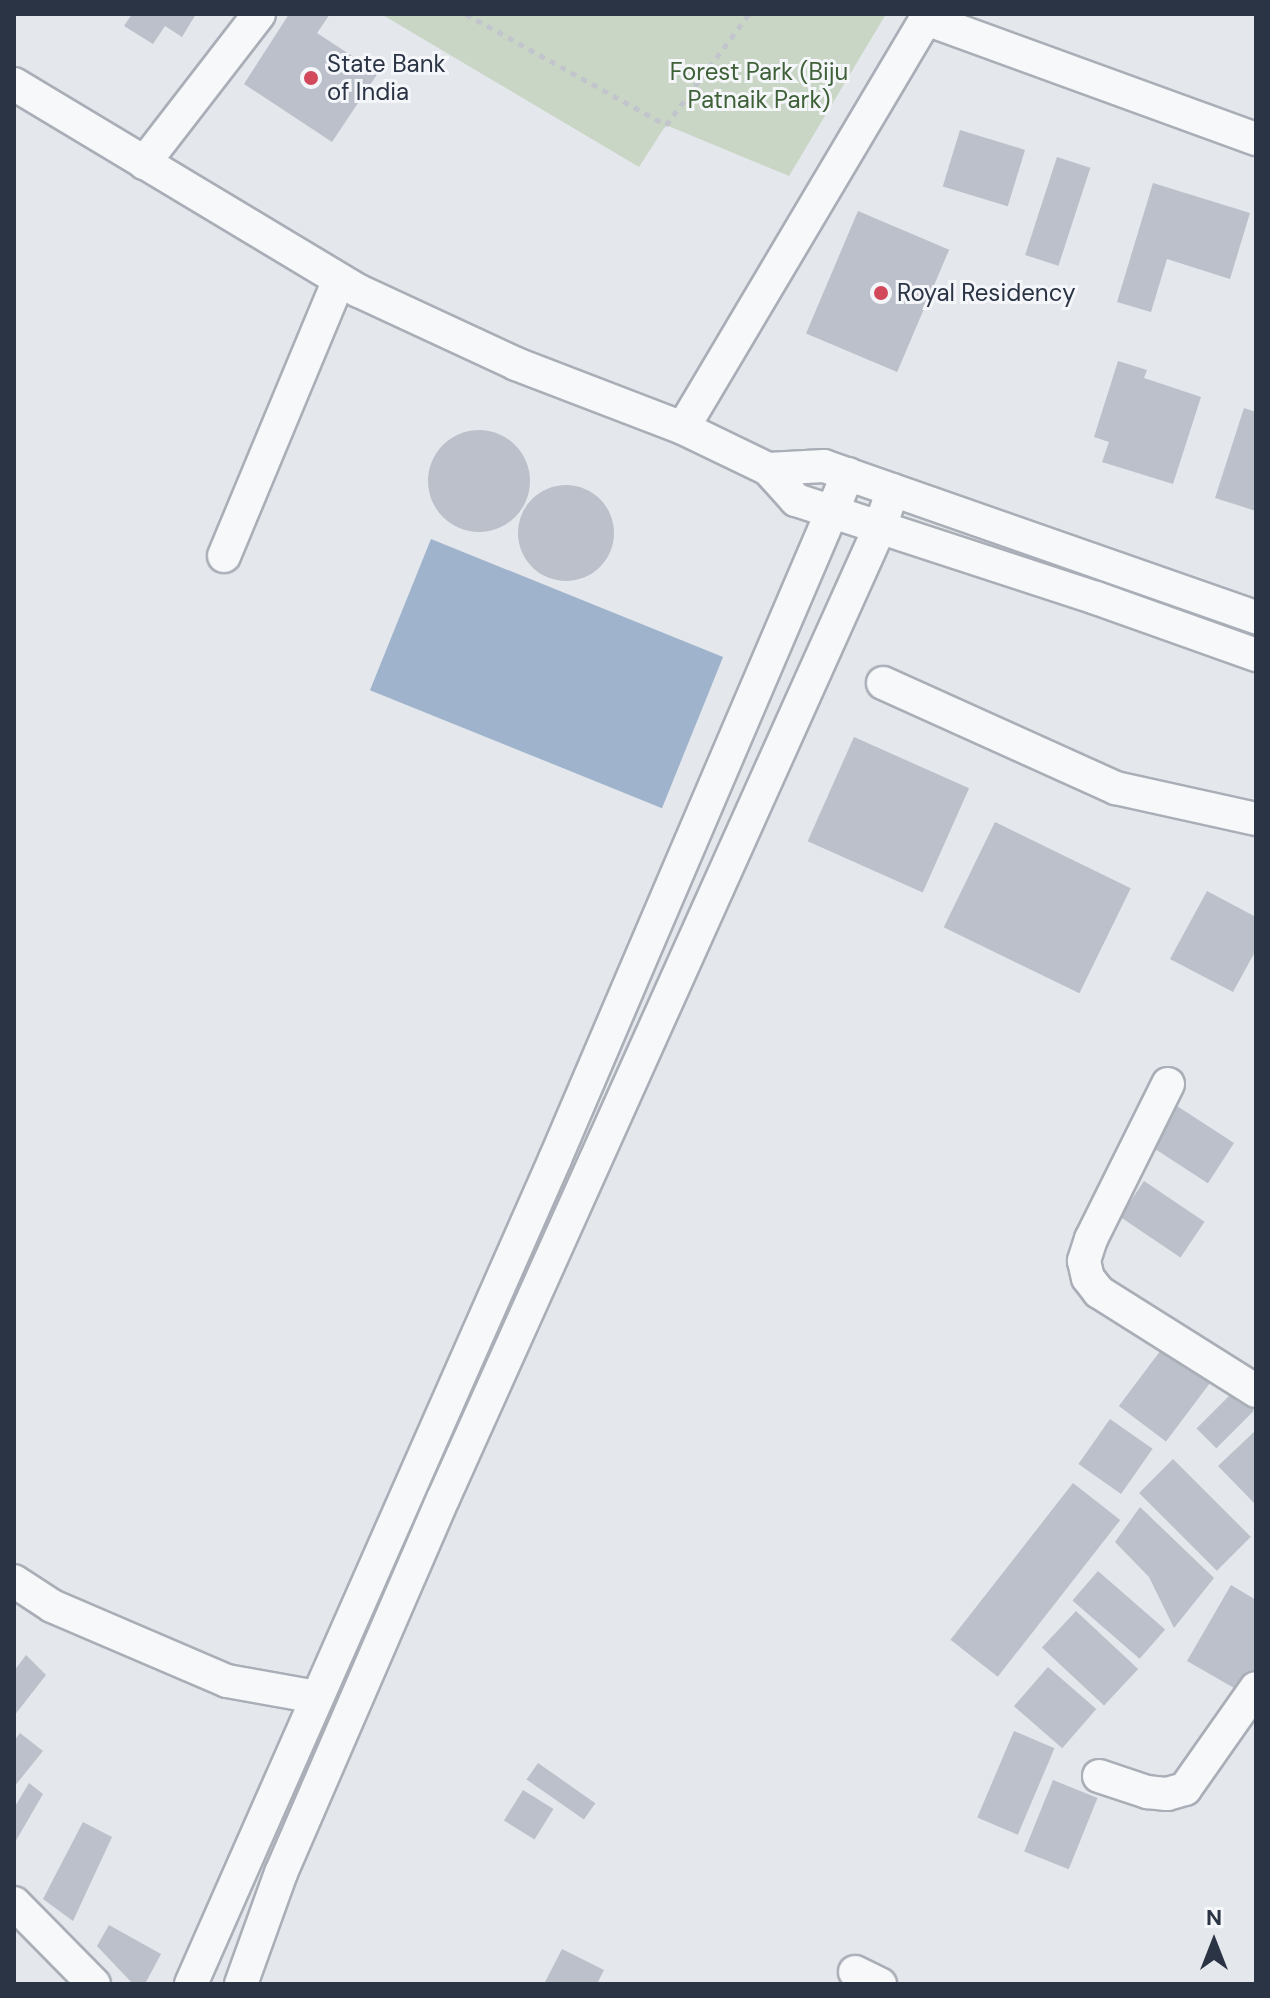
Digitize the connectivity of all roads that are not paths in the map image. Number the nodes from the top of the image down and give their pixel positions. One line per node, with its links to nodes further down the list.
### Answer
1 (259, 14): 5 (street)
2 (928, 17): 4 (street); 7 (street)
3 (14, 84): 5 (street)
4 (1256, 139)
5 (144, 163): 6 (street)
6 (339, 280): 7 (street); 13 (street)
7 (683, 428): 8 (street)
8 (768, 469): 9 (street); 11 (street)
9 (848, 474): 10 (street); 11 (street)
10 (893, 490): 12 (street); 14 (street)
11 (834, 512): 12 (street); 22 (street)
12 (880, 527): 15 (street); 27 (street)
13 (224, 556)
14 (1256, 617)
15 (1256, 655)
16 (883, 683): 17 (street)
17 (1256, 819)
18 (1168, 1084): 19 (street)
19 (1256, 1391)
20 (14, 1581): 22 (street)
21 (1256, 1688): 23 (street)
22 (317, 1697): 26 (street)
23 (1099, 1776)
24 (14, 1903): 25 (street)
25 (94, 1984)
26 (191, 1984)
27 (241, 1984)

